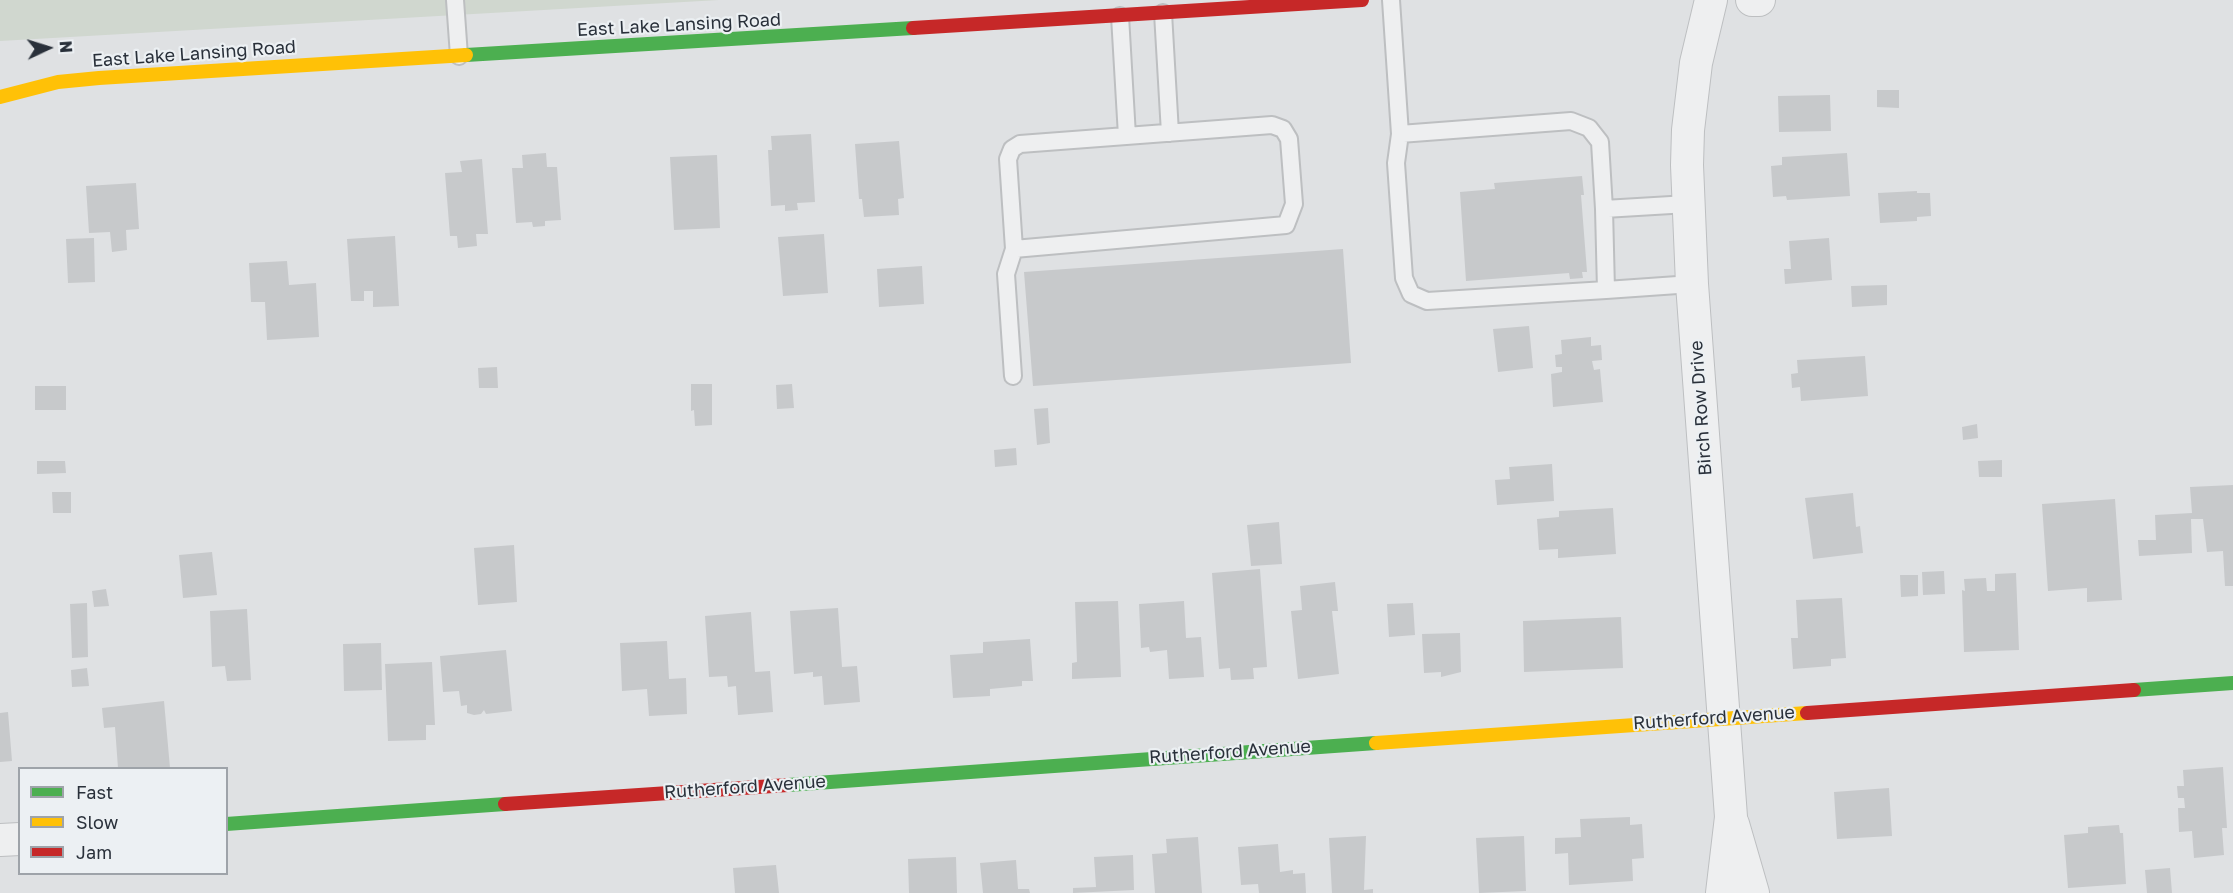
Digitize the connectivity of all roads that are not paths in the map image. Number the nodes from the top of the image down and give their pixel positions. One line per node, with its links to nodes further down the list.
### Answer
1 (455, 0): 9 (lane)
2 (1362, 0): 7 (street, East Lake Lansing Road)
3 (1390, 0): 12 (lane)
4 (1711, 0): 14 (street, Birch Row Drive)
5 (1752, 0): 6 (street)
6 (1759, 0)
7 (1163, 13): 8 (street, East Lake Lansing Road); 11 (lane)
8 (1120, 16): 9 (street, East Lake Lansing Road); 13 (lane)
9 (459, 56): 10 (street, East Lake Lansing Road)
10 (0, 97)
11 (1170, 133): 13 (lane); 16 (lane)
12 (1400, 134): 15 (lane); 18 (lane)
13 (1127, 136): 16 (lane)
14 (1688, 204): 15 (lane); 17 (street, Birch Row Drive)
15 (1604, 209): 18 (lane)
16 (1014, 249): 19 (lane)
17 (1692, 284): 18 (lane); 21 (street, Birch Row Drive)
18 (1606, 290)
19 (1013, 375)
20 (2233, 683): 21 (street, Rutherford Avenue)
21 (1724, 718): 22 (street, Birch Row Drive); 23 (street, Rutherford Avenue)
22 (1731, 817): 26 (street, Birch Row Drive); 27 (street, Birch Row Drive)
23 (228, 824)
24 (18, 839): 25 (street)
25 (0, 840)
26 (1722, 893)
27 (1753, 893)

